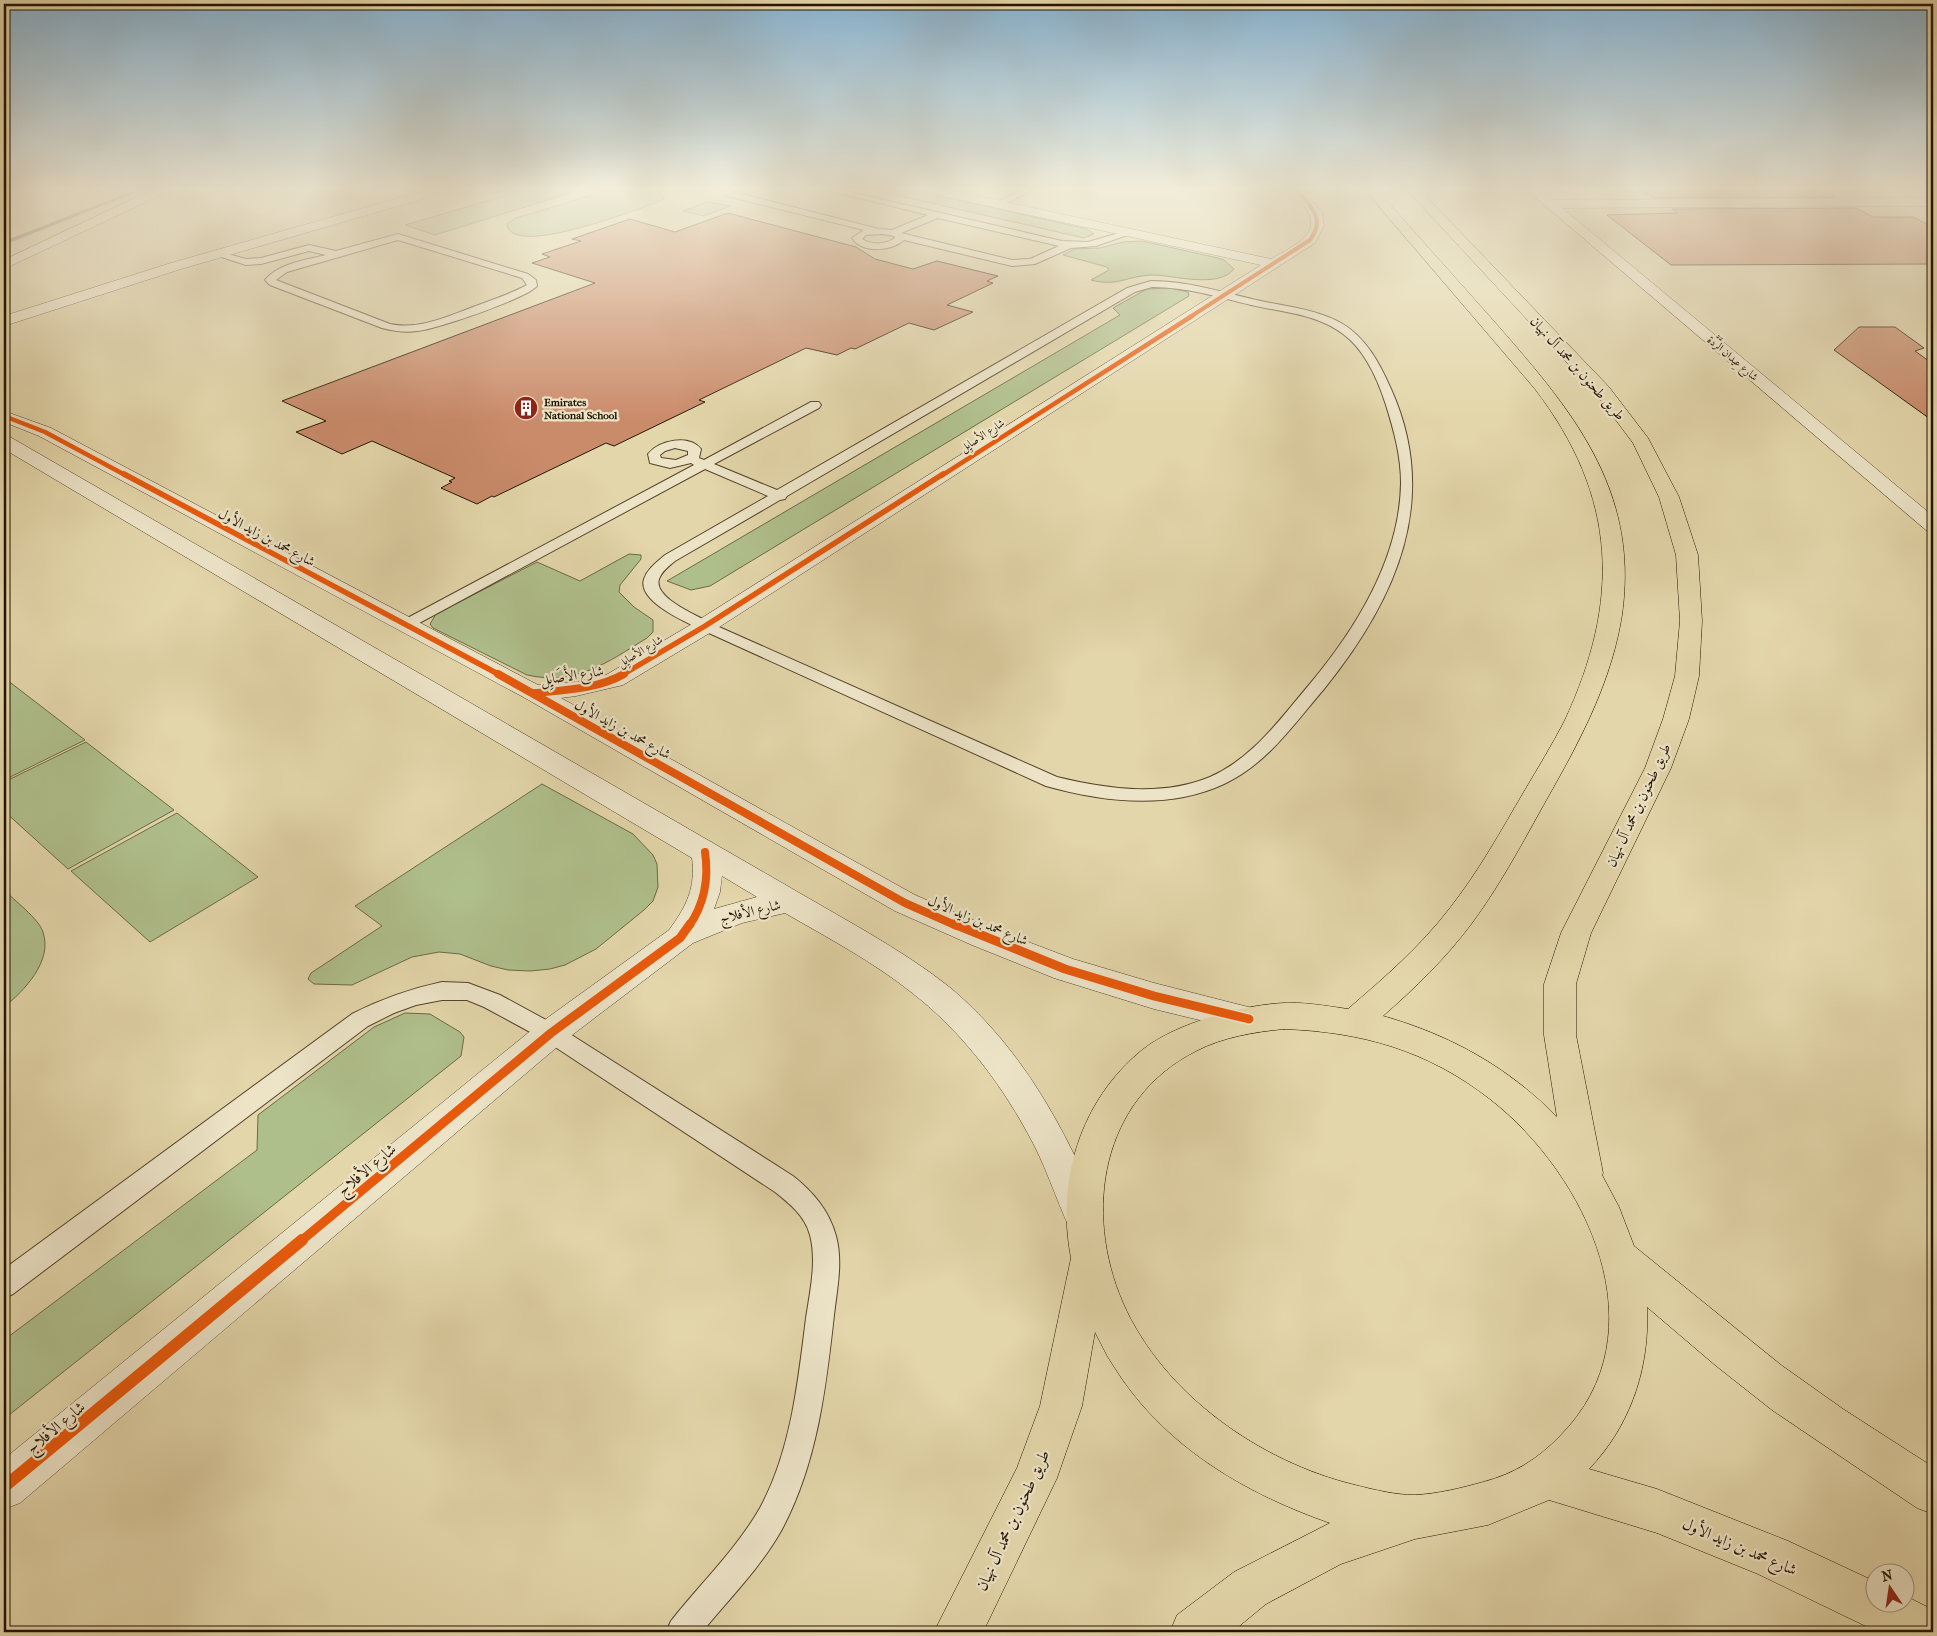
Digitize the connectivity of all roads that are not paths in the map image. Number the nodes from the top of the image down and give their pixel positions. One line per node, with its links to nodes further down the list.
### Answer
1 (178, 266): 9 (street)
2 (299, 266): 3 (lane)
3 (494, 266)
4 (1266, 266): 8 (street, شارع الأصايِل)
5 (1438, 266): 25 (main road)
6 (1485, 266): 27 (main road, طريق طحنون بن محمد آل نهيان)
7 (1623, 266): 15 (street, شارع عِيدان الرَّدَّة)
8 (1222, 294): 14 (lane); 17 (street, شارع الأصايِل); 17 (lane)
9 (9, 320)
10 (815, 406): 13 (lane)
11 (4, 416): 16 (street, شارع محمد بن زايد الأول)
12 (4, 441): 21 (street)
13 (697, 461): 14 (lane); 16 (lane)
14 (780, 496): 17 (lane)
15 (1933, 526)
16 (405, 625): 19 (street, شارع محمد بن زايد الأول)
17 (705, 626): 18 (street, شارع الأصايِل)
18 (614, 680): 19 (street, شارع الأَصَايِل); 20 (street, شارع الأَصَايِل)
19 (534, 693): 20 (street, شارع محمد بن زايد الأول)
20 (599, 730): 24 (street, شارع محمد بن زايد الأول)
21 (705, 852): 22 (street); 23 (street, شارع الأفلاج)
22 (789, 902): 23 (street, شارع الأفلاج); 28 (street)
23 (684, 934): 26 (street, شارع الأفلاج)
24 (1249, 1019): 25 (main road); 28 (main road)
25 (1356, 1022): 27 (main road)
26 (551, 1033): 31 (lane); 33 (street, شارع الأفلاج); 36 (lane)
27 (1586, 1180): 30 (main road)
28 (1083, 1217): 29 (main road)
29 (1088, 1258): 35 (main road); 37 (main road, طريق طحنون بن محمد آل نهيان)
30 (1621, 1259): 32 (main road); 34 (main road)
31 (4, 1285)
32 (1548, 1478): 35 (main road); 39 (main road, شارع محمد بن زايد الأول)
33 (4, 1488)
34 (1933, 1492)
35 (1415, 1517): 38 (main road)
36 (682, 1632)
37 (958, 1632)
38 (1194, 1632)
39 (1926, 1632)

